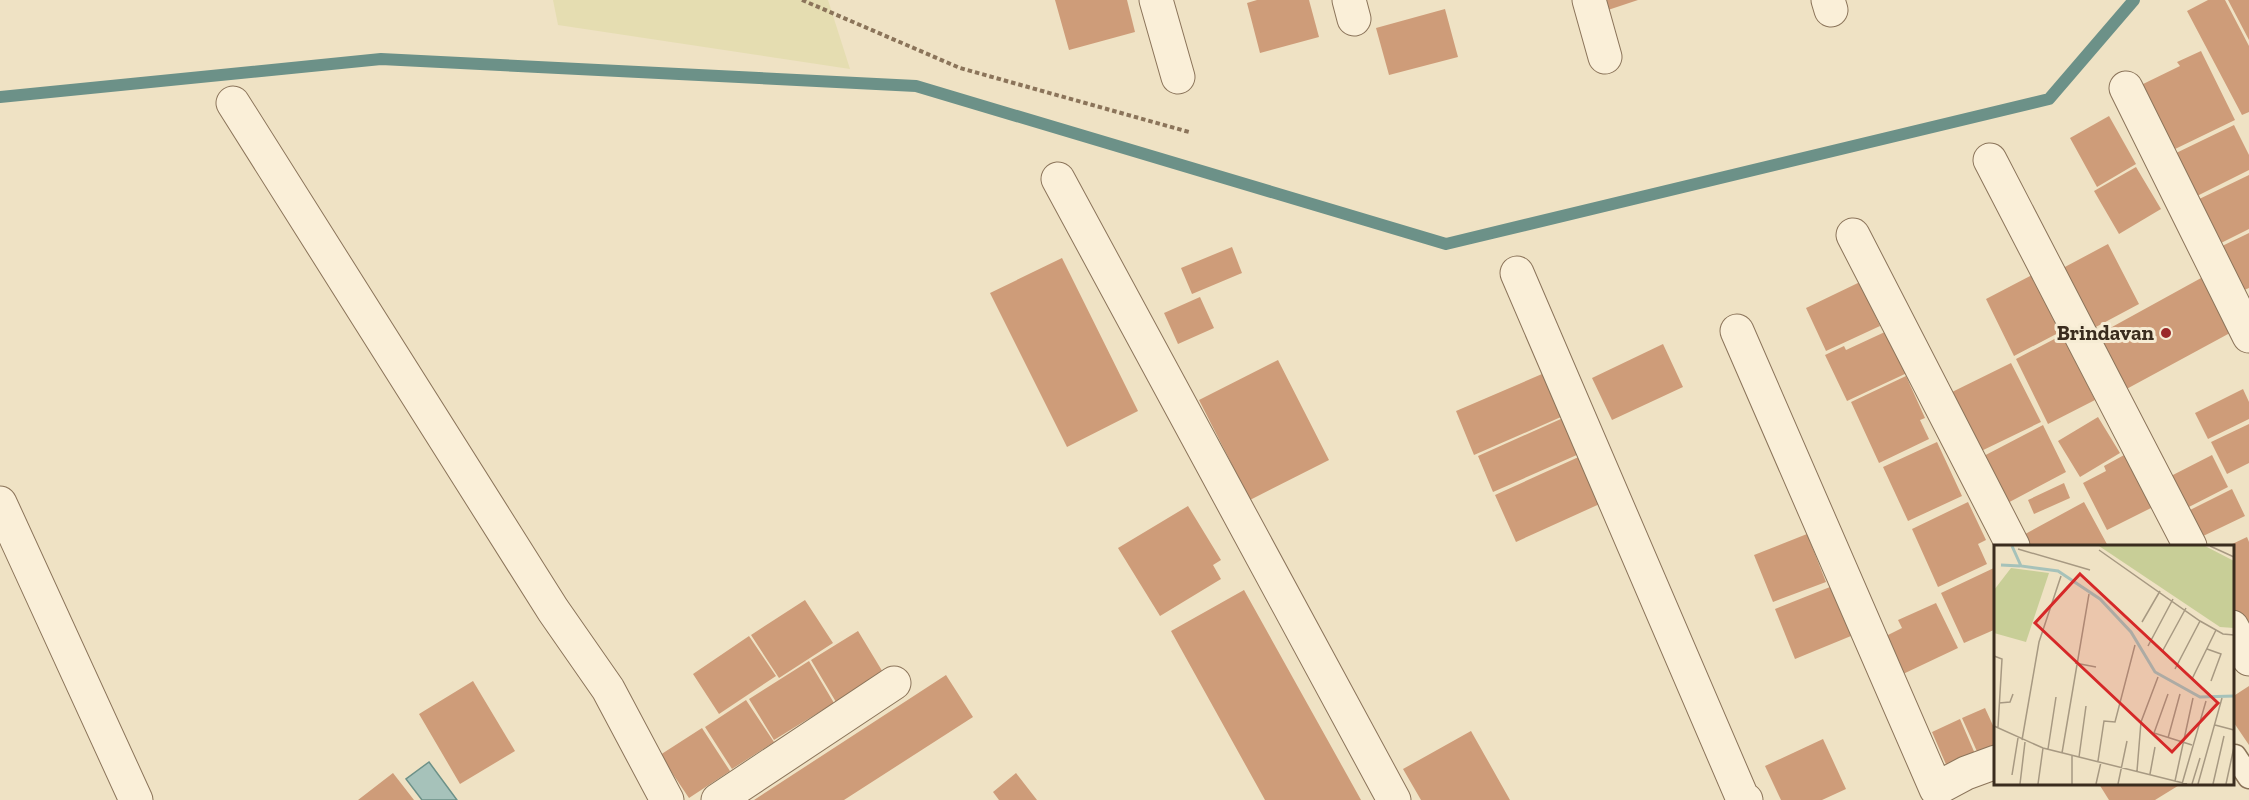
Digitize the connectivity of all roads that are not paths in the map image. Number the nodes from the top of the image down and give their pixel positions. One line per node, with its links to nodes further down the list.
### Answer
1 (1156, 0): 4 (street)
2 (1589, 0): 3 (street)
3 (1605, 57)
4 (1178, 77)
5 (2126, 88): 12 (street)
6 (233, 103): 25 (street)
7 (1989, 160): 15 (street)
8 (1058, 179): 27 (street)
9 (1853, 235): 14 (street)
10 (1517, 273): 28 (street)
11 (1737, 331): 22 (street)
12 (2249, 336)
13 (0, 503): 24 (street)
14 (2012, 545)
15 (2189, 545)
16 (2234, 631): 17 (street)
17 (2249, 659)
18 (2249, 664): 19 (street)
19 (2234, 669)
20 (894, 682): 26 (street)
21 (2235, 756): 23 (lane)
22 (1994, 762)
23 (2249, 777)
24 (136, 800)
25 (667, 800)
26 (718, 800)
27 (1394, 800)
28 (1746, 800)

